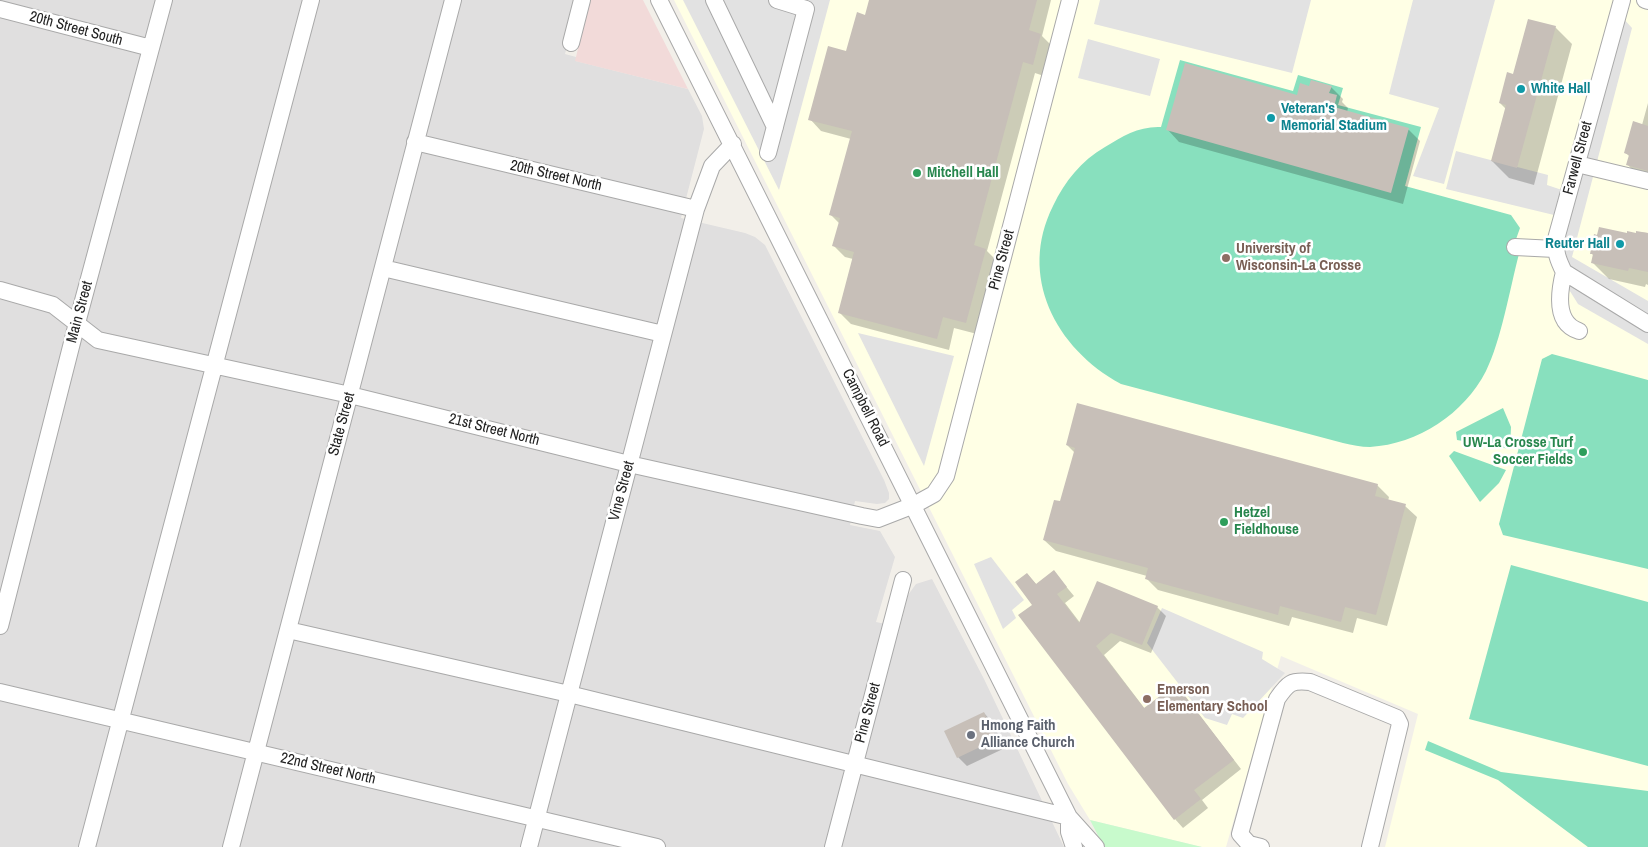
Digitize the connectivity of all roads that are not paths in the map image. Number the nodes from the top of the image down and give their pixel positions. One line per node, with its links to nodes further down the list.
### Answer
1 (164, 0): 12 (street, Main Street)
2 (311, 0): 28 (street)
3 (453, 0): 14 (street, State Street)
4 (582, 0): 11 (street)
5 (659, 0): 15 (street, Campbell Road)
6 (714, 0): 13 (street)
7 (777, 0): 13 (street)
8 (1070, 0): 31 (street, Pine Street)
9 (1622, 0): 17 (street, Farwell Street)
10 (0, 9): 12 (street, 20th Street South)
11 (571, 43)
12 (152, 48): 24 (street, Main Street)
13 (775, 127): 16 (street)
14 (415, 142): 19 (street, 20th Street North); 22 (street, State Street)
15 (732, 144): 19 (street, Vine Street); 31 (street, Campbell Road)
16 (768, 153)
17 (1576, 164): 18 (street); 21 (street, Farwell Street)
18 (1648, 181)
19 (696, 209): 27 (street, Vine Street)
20 (1515, 247): 21 (street)
21 (1559, 260): 25 (street); 26 (street, Farwell Street)
22 (383, 268): 27 (street); 29 (street, State Street)
23 (0, 290): 24 (street, 21st Street North)
24 (77, 323): 28 (street, 21st Street North); 33 (street, Main Street)
25 (1648, 324)
26 (1580, 331)
27 (663, 334): 30 (street, Vine Street)
28 (214, 366): 29 (street, 21st Street North); 37 (street)
29 (350, 395): 30 (street, 21st Street North); 34 (street, State Street)
30 (630, 464): 31 (street, 21st Street North); 36 (street, Vine Street)
31 (914, 505): 40 (street, Campbell Road)
32 (903, 580): 39 (street, Pine Street)
33 (0, 626)
34 (288, 630): 36 (street); 38 (street, State Street)
35 (0, 692): 37 (street, 22nd Street North)
36 (569, 694): 39 (street); 41 (street, Vine Street)
37 (120, 720): 38 (street, 22nd Street North); 42 (street)
38 (256, 752): 41 (street, 22nd Street North); 43 (street, State Street)
39 (855, 764): 40 (street); 46 (street, Pine Street)
40 (1069, 817): 47 (street, Campbell Road); 48 (street, Campbell Road)
41 (537, 818): 44 (street, Vine Street); 45 (street, 22nd Street North)
42 (88, 847)
43 (231, 847)
44 (529, 847)
45 (657, 847)
46 (833, 847)
47 (1074, 847)
48 (1096, 847)
49 (1261, 847): 50 (street)
50 (1370, 847)

